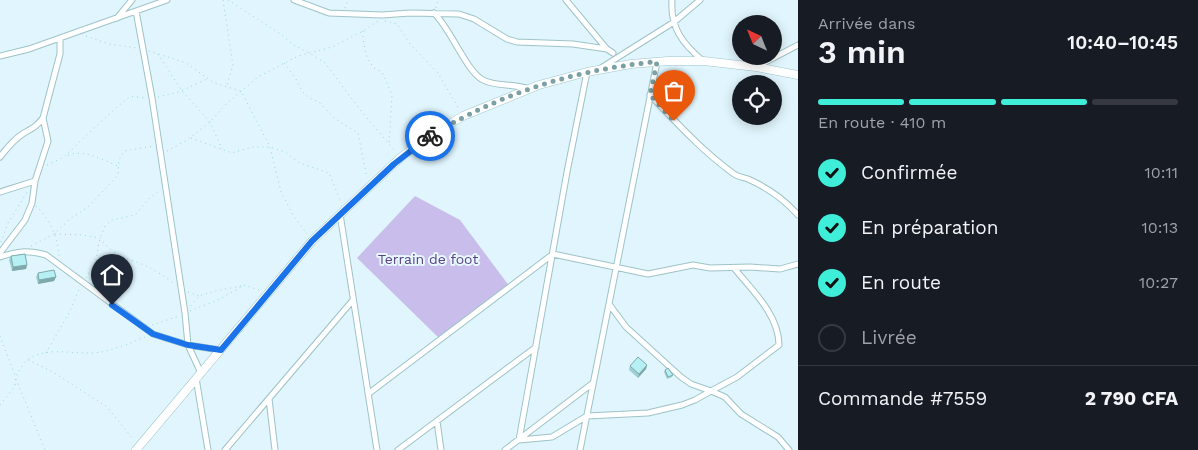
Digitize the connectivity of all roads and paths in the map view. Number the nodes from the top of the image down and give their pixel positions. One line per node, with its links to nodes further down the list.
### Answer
1 (132, 0): 12 (street)
2 (167, 0): 10 (street)
3 (223, 0): 32 (path)
4 (228, 0): 21 (path)
5 (294, 0): 11 (street)
6 (438, 0): 11 (path)
7 (566, 0): 19 (street)
8 (672, 0): 13 (street)
9 (700, 0): 13 (street)
10 (136, 11): 12 (street); 18 (street)
11 (434, 13): 19 (street); 33 (street)
12 (117, 19): 14 (street)
13 (674, 22): 25 (street); 28 (street)
14 (79, 31): 16 (street); 18 (path)
15 (363, 31): 21 (path); 38 (path); 42 (path)
16 (60, 38): 23 (street); 39 (street)
17 (798, 45): 27 (street)
18 (142, 49): 20 (path); 37 (street)
19 (607, 49): 22 (street)
20 (158, 53): 31 (path); 34 (path)
21 (310, 53): 26 (path); 42 (path)
22 (613, 53)
23 (0, 56)
24 (657, 62): 25 (main road); 28 (main road); 36 (street)
25 (704, 62): 27 (main road)
26 (284, 63): 35 (path); 54 (path)
27 (756, 67): 30 (main road)
28 (598, 70): 29 (main road)
29 (587, 72): 33 (main road); 65 (street)
30 (798, 75)
31 (207, 79): 32 (path); 34 (path)
32 (227, 86): 35 (path)
33 (529, 89): 38 (main road)
34 (182, 91): 37 (path); 40 (path)
35 (241, 91): 40 (path); 44 (path)
36 (650, 95): 59 (street); 69 (street)
37 (152, 98): 43 (street); 47 (path)
38 (463, 116): 49 (main road)
39 (43, 118): 48 (street); 51 (street)
40 (210, 122): 41 (path); 45 (path)
41 (190, 138): 45 (path); 46 (path)
42 (389, 144): 49 (path)
43 (159, 146): 46 (street); 50 (path)
44 (270, 147): 45 (path); 58 (path); 62 (path)
45 (223, 150)
46 (161, 154): 53 (street)
47 (65, 156): 50 (path); 51 (path)
48 (0, 157)
49 (400, 158): 54 (main road)
50 (119, 166): 60 (path)
51 (39, 170): 52 (street)
52 (35, 181): 56 (street); 57 (street)
53 (165, 185): 61 (path); 73 (street)
54 (369, 186): 58 (main road)
55 (28, 191): 63 (path)
56 (0, 192)
57 (32, 203): 60 (path); 66 (street)
58 (342, 212): 62 (main road); 76 (street)
59 (798, 215)
60 (54, 234): 61 (path); 64 (path); 67 (path)
61 (100, 238): 71 (path); 73 (path)
62 (312, 241): 74 (main road)
63 (0, 245)
64 (30, 246)
65 (553, 254): 69 (street); 83 (street); 91 (street)
66 (0, 255): 67 (street)
67 (59, 264): 71 (street)
68 (798, 264): 70 (street)
69 (616, 267): 70 (street); 77 (street)
70 (734, 268): 90 (street)
71 (83, 282): 79 (street); 85 (path)
72 (244, 286): 74 (path); 75 (path); 78 (path)
73 (181, 289): 75 (path); 78 (street)
74 (267, 293): 84 (main road)
75 (199, 296): 78 (path)
76 (353, 300): 91 (street); 92 (street)
77 (609, 304): 89 (street); 90 (street)
78 (185, 313): 79 (path); 82 (street)
79 (142, 326): 80 (street)
80 (153, 334): 82 (street); 85 (path)
81 (0, 336): 87 (path)
82 (188, 345): 84 (street); 88 (street)
83 (536, 347): 95 (street); 96 (street)
84 (221, 350): 88 (main road)
85 (46, 353): 86 (path)
86 (28, 360): 87 (path); 97 (path)
87 (15, 376): 93 (path); 98 (path)
88 (199, 376): 97 (main road); 99 (street)
89 (593, 383): 94 (street); 96 (street)
90 (711, 392): 94 (street); 107 (street)
91 (368, 394): 102 (street)
92 (269, 398): 100 (street); 101 (street)
93 (0, 405)
94 (587, 416): 96 (street); 106 (street)
95 (437, 421): 103 (street); 104 (street)
96 (519, 440): 105 (street)
97 (138, 448)
98 (45, 450)
99 (208, 450)
100 (225, 450)
101 (275, 450)
102 (376, 450)
103 (398, 450)
104 (441, 450)
105 (505, 450)
106 (580, 450)
107 (790, 450)

